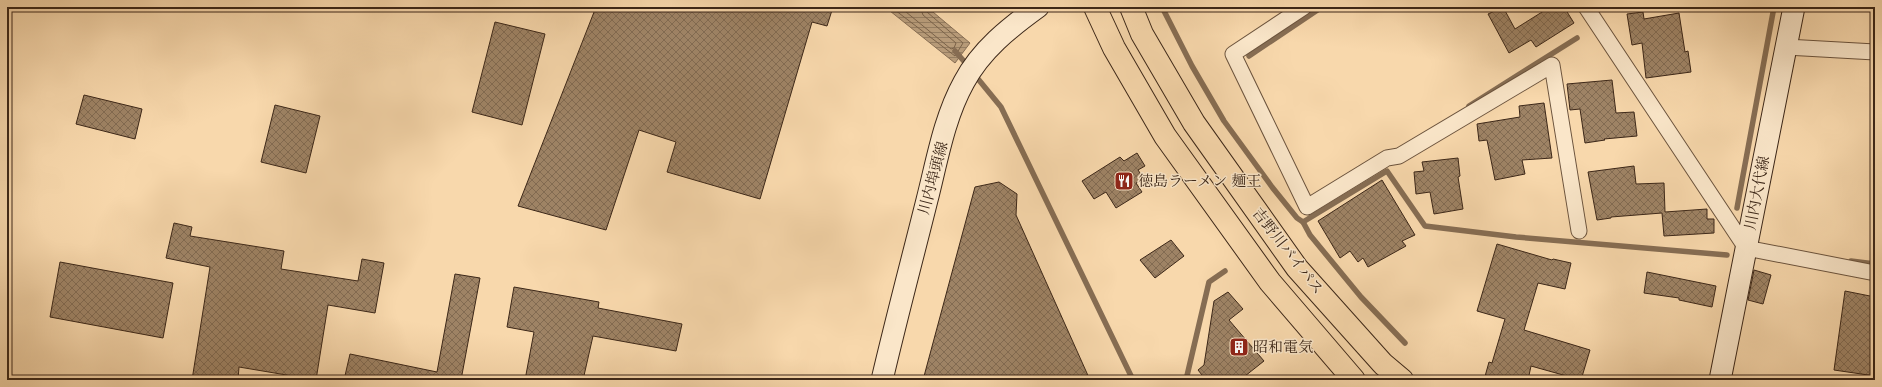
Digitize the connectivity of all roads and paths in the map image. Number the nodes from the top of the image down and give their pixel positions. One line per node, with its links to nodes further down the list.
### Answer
1 (1038, 7): 12 (main road, 川内埠頭線)
2 (1095, 7): 13 (highway, 吉野川バイパス)
3 (1130, 7): 14 (highway, 吉野川バイパス)
4 (1304, 7): 9 (street)
5 (1586, 7): 10 (street)
6 (1794, 7): 7 (main road, 川内大代線)
7 (1786, 47): 8 (street); 10 (main road, 川内大代線)
8 (1875, 52)
9 (1579, 231)
10 (1746, 248): 11 (street); 15 (main road, 川内大代線)
11 (1875, 273)
12 (882, 380)
13 (1354, 380)
14 (1402, 380)
15 (1720, 380)

